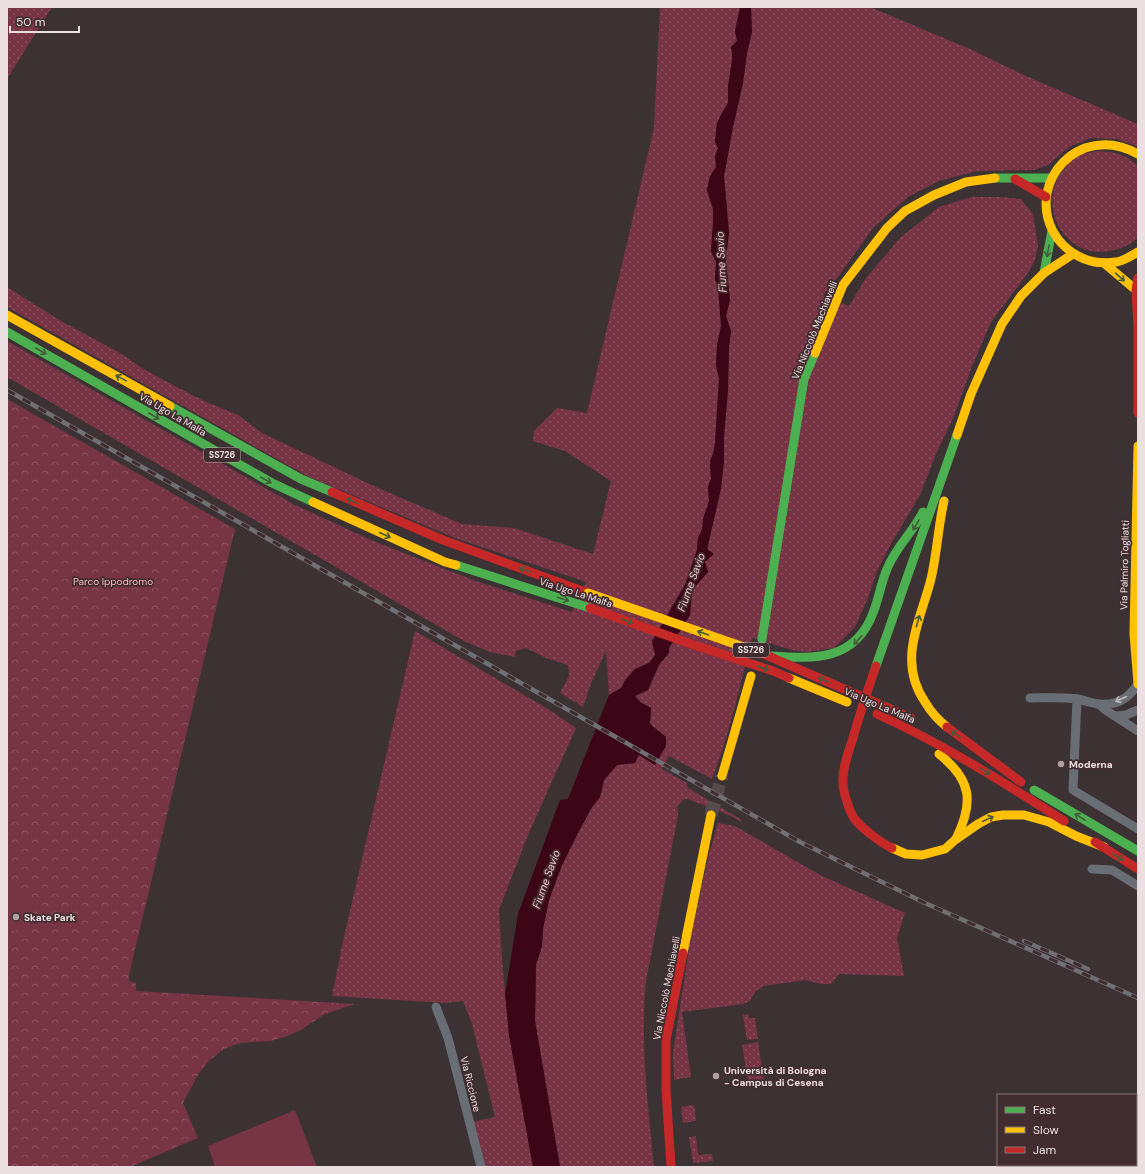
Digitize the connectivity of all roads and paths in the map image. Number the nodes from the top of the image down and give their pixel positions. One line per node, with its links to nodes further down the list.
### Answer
1 (1138, 154): 3 (main road)
2 (1013, 178): 3 (main road, Via Niccolò Machiavelli); 4 (main road); 18 (main road, Via Niccolò Machiavelli)
3 (1051, 178): 4 (main road)
4 (1046, 197): 5 (main road)
5 (1052, 230): 7 (main road); 9 (main road, one-way to 9)
6 (1138, 252): 8 (main road)
7 (1073, 254): 8 (main road); 9 (main road)
8 (1104, 263): 11 (main road, one-way to 11)
9 (1044, 273): 14 (main road)
10 (1138, 278): 11 (main road)
11 (1136, 290): 15 (main road)
12 (7, 315): 19 (main road, Via Ugo La Malfa / SS726, one-way to 12, bridge)
13 (7, 332): 26 (main road, Via Ugo La Malfa / SS726, one-way to 26, bridge)
14 (971, 394): 17 (main road); 32 (main road, one-way to 14)
15 (1138, 413)
16 (1138, 446): 21 (main road, Via Palmiro Togliatti)
17 (942, 480): 19 (main road, one-way to 19); 35 (main road)
18 (762, 639)
19 (769, 656): 28 (main road, Via Ugo La Malfa / SS726, one-way to 19, bridge)
20 (751, 676): 31 (main road)
21 (1138, 684): 24 (street, one-way to 24)
22 (1030, 698): 23 (street)
23 (1077, 699): 24 (street); 34 (street)
24 (1099, 704): 27 (street)
25 (1138, 710): 27 (street)
26 (877, 714): 35 (main road); 36 (main road, Via Ugo La Malfa / SS726, one-way to 36)
27 (1116, 716): 29 (street)
28 (914, 720)
29 (1138, 731)
30 (950, 740): 32 (main road)
31 (722, 776)
32 (1021, 782): 37 (main road, one-way to 32)
33 (711, 815): 43 (main road, Via Niccolò Machiavelli)
34 (1138, 829)
35 (955, 840): 36 (main road, one-way to 36)
36 (1104, 847): 39 (main road, Via Ugo La Malfa / SS726, one-way to 39)
37 (1138, 851)
38 (1092, 869): 40 (street)
39 (1138, 869)
40 (1138, 886)
41 (436, 1007): 42 (street, Via Riccione)
42 (481, 1167)
43 (671, 1167)

